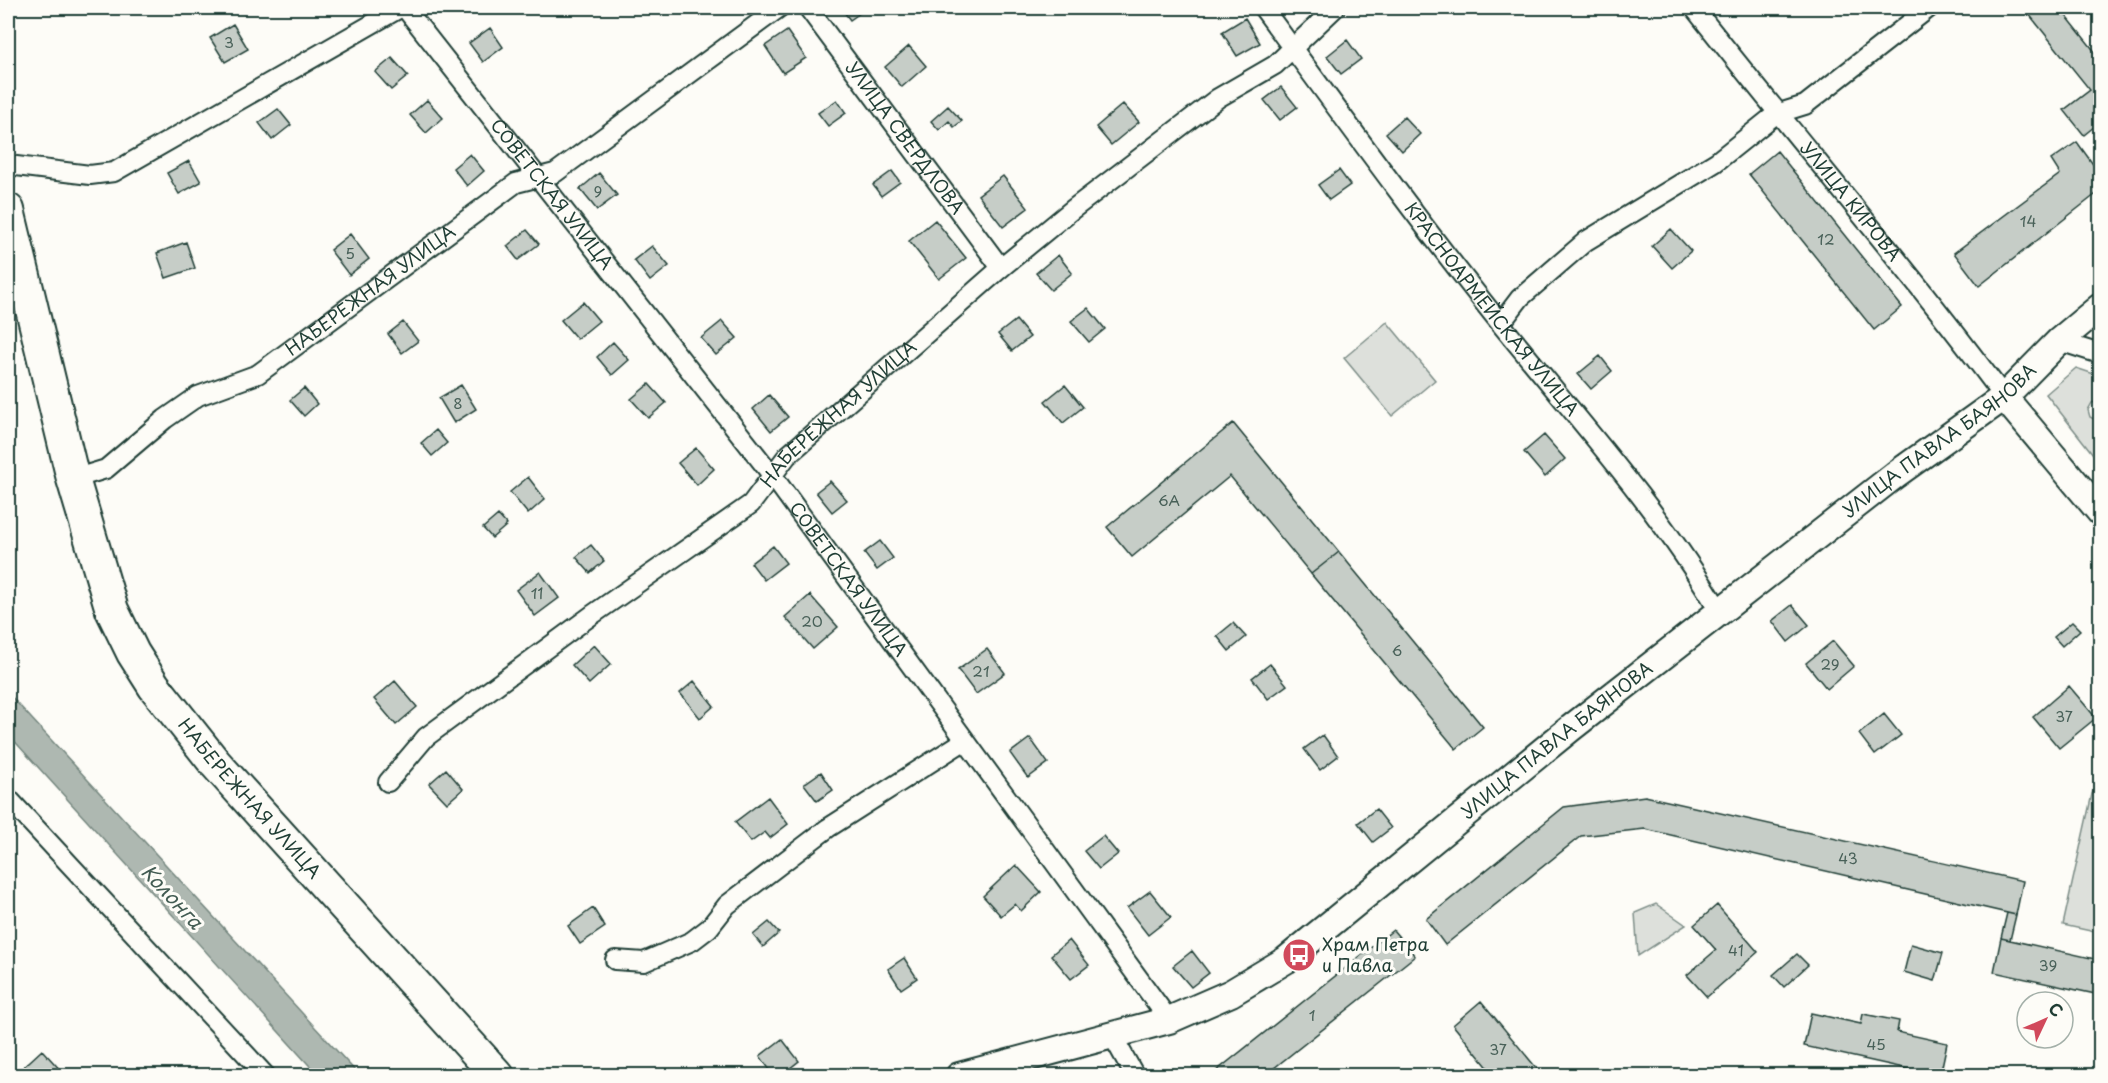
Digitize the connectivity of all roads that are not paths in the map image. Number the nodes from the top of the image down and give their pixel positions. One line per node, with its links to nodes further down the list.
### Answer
1 (400, 8): 11 (street)
2 (405, 8): 12 (street, СОВЕТСКАЯ УЛИЦА)
3 (779, 8): 12 (street, НАБЕРЕЖНАЯ УЛИЦА)
4 (808, 8): 14 (street, УЛИЦА СВЕРДЛОВА)
5 (1263, 8): 9 (street, КРАСНОАРМЕЙСКАЯ УЛИЦА)
6 (1335, 8): 9 (street, НАБЕРЕЖНАЯ УЛИЦА)
7 (1694, 8): 10 (street, УЛИЦА КИРОВА)
8 (1929, 8): 10 (street)
9 (1293, 48): 14 (street, НАБЕРЕЖНАЯ УЛИЦА); 16 (street, КРАСНОАРМЕЙСКАЯ УЛИЦА)
10 (1776, 114): 16 (street); 19 (street, УЛИЦА КИРОВА)
11 (8, 165)
12 (538, 177): 20 (street, СОВЕТСКАЯ УЛИЦА); 21 (street, НАБЕРЕЖНАЯ УЛИЦА)
13 (8, 210): 21 (highway, НАБЕРЕЖНАЯ УЛИЦА)
14 (1001, 268): 20 (street, НАБЕРЕЖНАЯ УЛИЦА)
15 (2100, 307): 17 (main road, УЛИЦА ПАВЛА БАЯНОВА)
16 (1501, 323): 23 (street, КРАСНОАРМЕЙСКАЯ УЛИЦА)
17 (2059, 340): 18 (street); 19 (main road, УЛИЦА ПАВЛА БАЯНОВА)
18 (2100, 354)
19 (2004, 397): 22 (main road); 23 (main road, УЛИЦА ПАВЛА БАЯНОВА)
20 (772, 476): 24 (street, СОВЕТСКАЯ УЛИЦА); 25 (street, НАБЕРЕЖНАЯ УЛИЦА)
21 (73, 479): 31 (highway, НАБЕРЕЖНАЯ УЛИЦА)
22 (2100, 512)
23 (1720, 612): 28 (main road, УЛИЦА ПАВЛА БАЯНОВА)
24 (964, 741): 27 (street); 28 (street, СОВЕТСКАЯ УЛИЦА)
25 (388, 782)
26 (8, 798): 30 (street)
27 (615, 960)
28 (1168, 1020): 29 (main road, УЛИЦА ПАВЛА БАЯНОВА)
29 (1112, 1035): 32 (main road, УЛИЦА ПАВЛА БАЯНОВА); 33 (street)
30 (266, 1076)
31 (498, 1076)
32 (959, 1076)
33 (1135, 1076)

